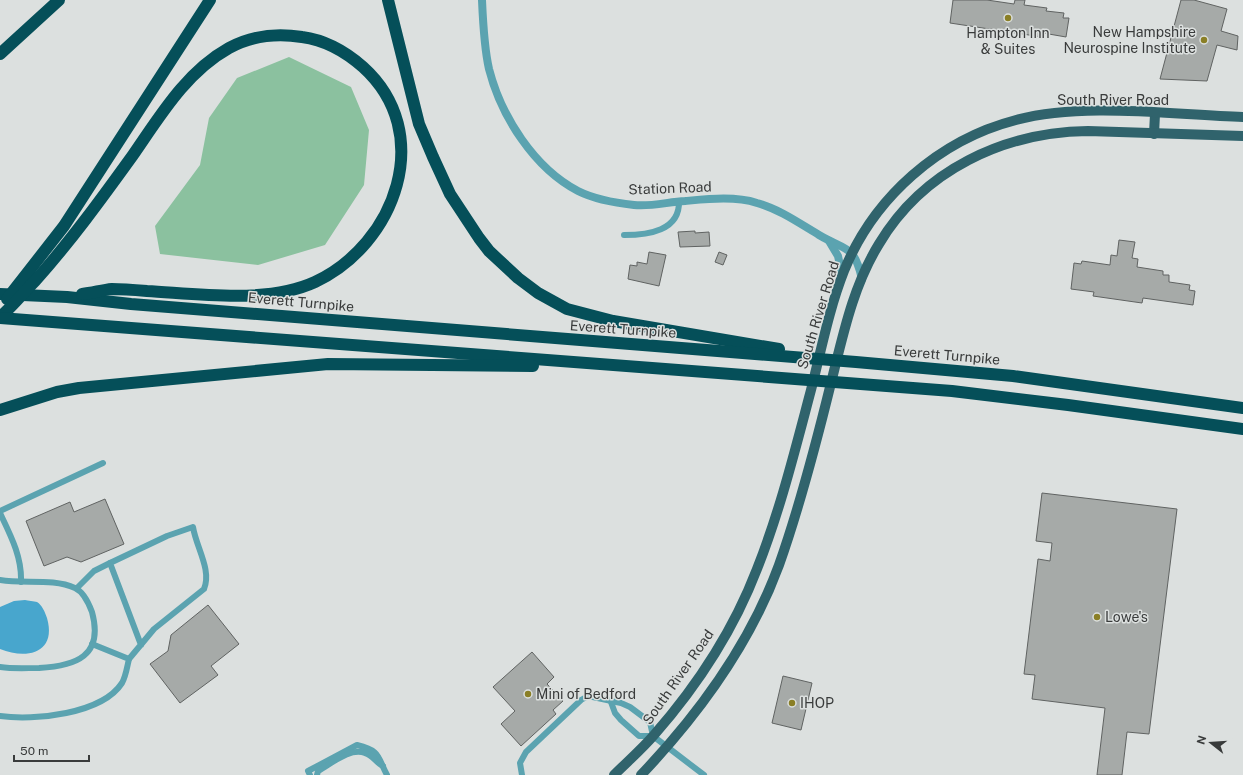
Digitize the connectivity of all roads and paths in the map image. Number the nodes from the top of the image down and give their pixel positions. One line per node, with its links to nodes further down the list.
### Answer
1 (59, 0): 5 (highway)
2 (210, 0): 18 (highway)
3 (388, 0): 20 (highway)
4 (482, 0): 10 (street, Station Road)
5 (0, 54)
6 (1155, 114): 7 (main road, South River Road); 8 (main road); 13 (main road, South River Road)
7 (1243, 117)
8 (1154, 134): 9 (main road); 15 (main road)
9 (1243, 136)
10 (679, 201): 11 (lane); 12 (street, Station Road)
11 (624, 236)
12 (830, 241): 13 (street, Station Road); 14 (street)
13 (853, 252): 14 (main road, South River Road); 15 (street)
14 (842, 276): 37 (main road, South River Road)
15 (862, 279): 38 (main road)
16 (0, 294): 17 (highway, Everett Turnpike)
17 (67, 297): 19 (highway); 20 (highway, Everett Turnpike)
18 (0, 307)
19 (0, 317): 21 (highway)
20 (856, 362): 22 (highway, Everett Turnpike)
21 (660, 369): 23 (highway); 24 (highway)
22 (1243, 408)
23 (0, 410)
24 (1243, 429)
25 (103, 463): 26 (lane)
26 (0, 512): 29 (lane)
27 (110, 563): 30 (lane); 32 (lane); 32 (lane)
28 (0, 580): 29 (lane)
29 (21, 582): 30 (lane)
30 (77, 588): 31 (lane)
31 (92, 644): 33 (lane); 34 (lane)
32 (141, 645): 33 (lane)
33 (129, 659): 36 (lane)
34 (0, 667)
35 (611, 702): 37 (lane); 37 (lane); 43 (lane)
36 (0, 716)
37 (653, 736): 38 (lane); 44 (main road, South River Road)
38 (668, 747): 45 (main road); 46 (lane)
39 (383, 766): 40 (lane); 41 (lane); 42 (lane)
40 (307, 774)
41 (317, 775)
42 (387, 775)
43 (522, 775)
44 (614, 775)
45 (641, 775)
46 (704, 775)

